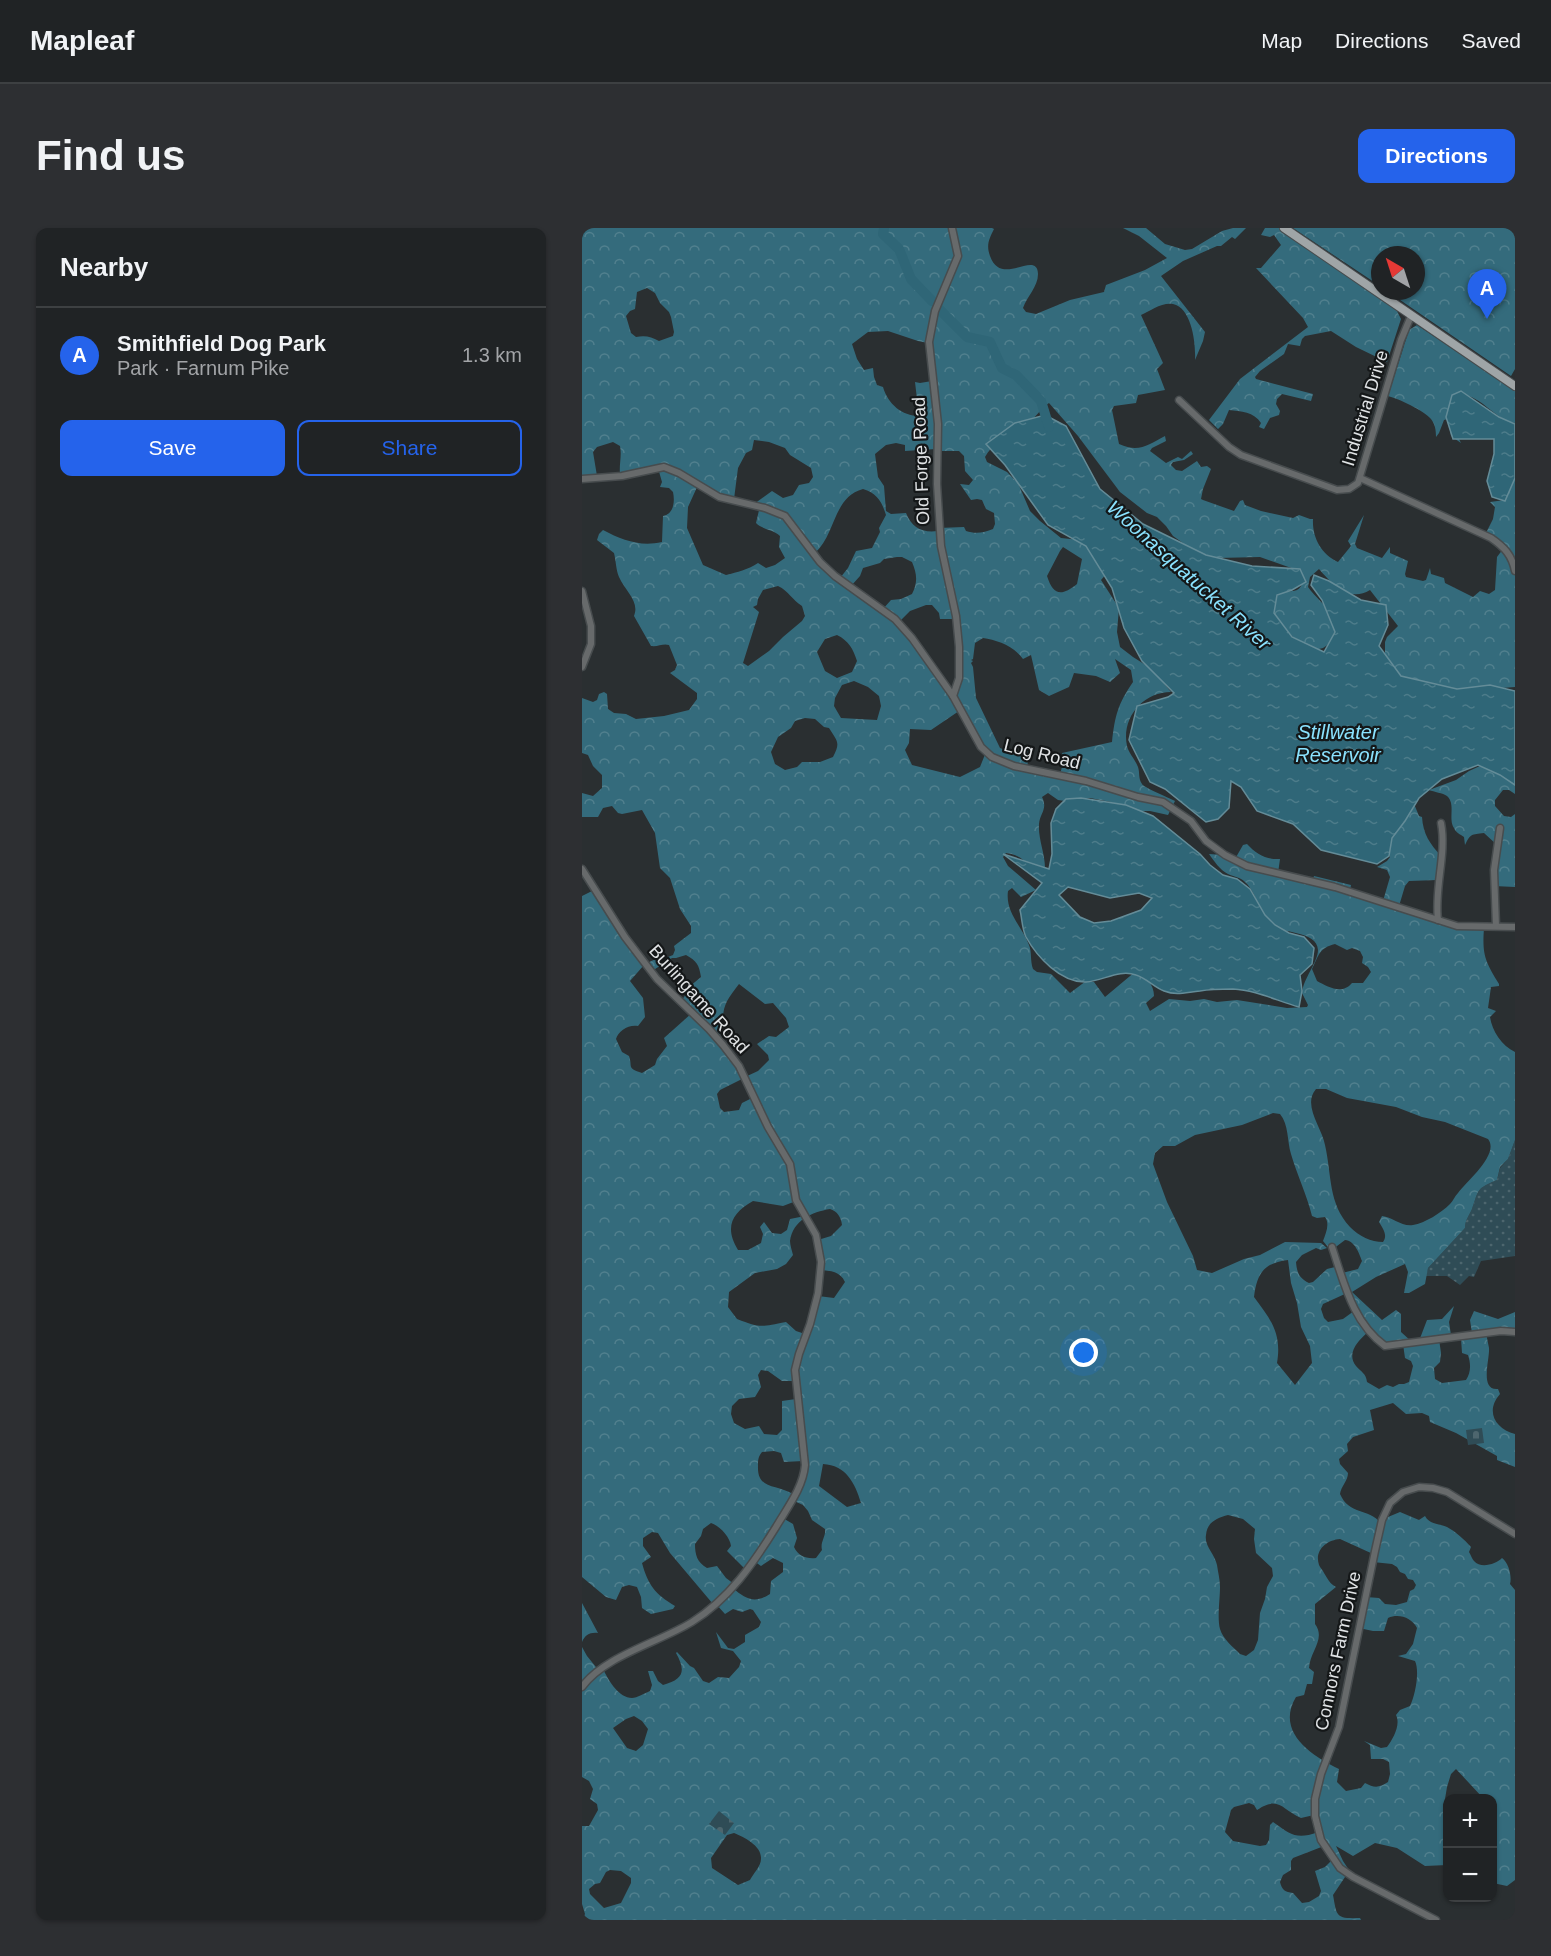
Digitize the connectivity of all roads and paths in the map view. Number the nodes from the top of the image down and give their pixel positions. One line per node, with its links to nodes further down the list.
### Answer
1 (952, 228): 11 (street, Old Forge Road)
2 (1284, 228): 3 (main road)
3 (1411, 316): 4 (main road); 6 (street, Industrial Drive)
4 (1515, 386)
5 (1179, 400): 6 (street, Industrial Drive)
6 (1360, 478): 8 (street)
7 (582, 479): 11 (street, Log Road)
8 (1515, 571)
9 (582, 591): 10 (street)
10 (582, 667)
11 (953, 696): 15 (street, Log Road)
12 (1441, 823): 15 (street)
13 (1500, 828): 16 (street)
14 (582, 869): 21 (street, Burlingame Road)
15 (1438, 920): 16 (street, Log Road)
16 (1496, 926): 17 (street, Log Road)
17 (1515, 927)
18 (1332, 1247): 19 (street)
19 (1515, 1332)
20 (1515, 1534): 22 (street, Connors Farm Drive)
21 (582, 1687)
22 (1436, 1920)

